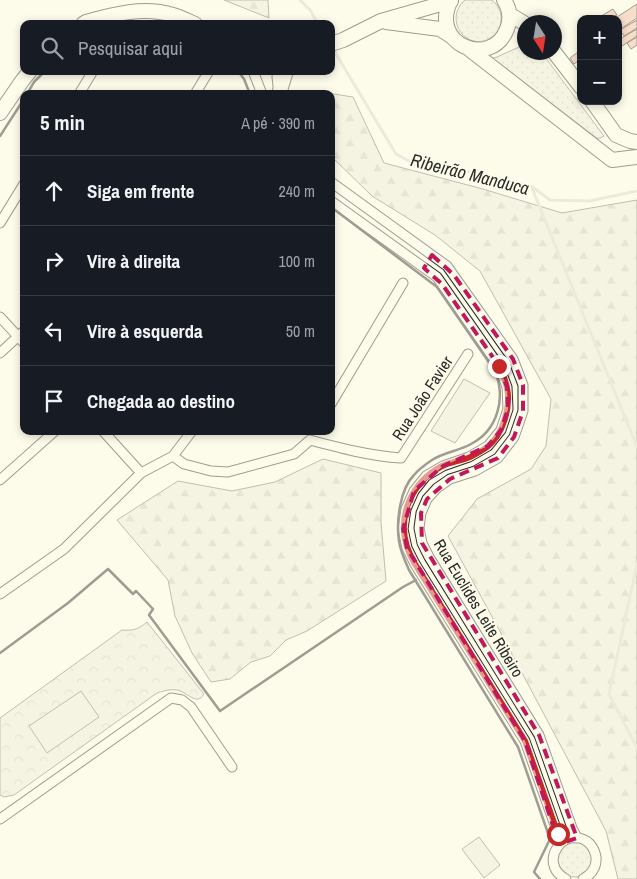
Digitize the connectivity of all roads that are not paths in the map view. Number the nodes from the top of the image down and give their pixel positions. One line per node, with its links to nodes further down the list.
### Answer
1 (451, 0): 7 (main road); 8 (main road)
2 (504, 0): 3 (main road)
3 (510, 14): 4 (main road); 10 (main road)
4 (517, 18)
5 (96, 20): 6 (main road)
6 (185, 20)
7 (381, 21): 8 (main road); 9 (main road)
8 (451, 36): 10 (main road)
9 (337, 42)
10 (469, 48): 27 (main road)
11 (560, 60): 18 (main road)
12 (27, 75): 25 (main road)
13 (91, 75): 19 (street)
14 (206, 75): 20 (street)
15 (255, 75): 21 (street)
16 (277, 75): 22 (street)
17 (285, 75): 23 (main road)
18 (577, 82)
19 (81, 90)
20 (197, 90)
21 (260, 90)
22 (278, 90)
23 (280, 90)
24 (595, 105): 26 (main road)
25 (0, 113)
26 (637, 142)
27 (637, 157)
28 (335, 185): 32 (street, Rua Euclides Leite Ribeiro)
29 (20, 191): 31 (street)
30 (335, 204): 33 (street, Rua Euclides Leite Ribeiro)
31 (0, 224)
32 (432, 255): 33 (street); 52 (street, Rua Euclides Leite Ribeiro)
33 (424, 268): 53 (street, Rua Euclides Leite Ribeiro)
34 (403, 282): 40 (street)
35 (0, 317): 36 (street)
36 (20, 335)
37 (20, 338): 38 (street)
38 (0, 353)
39 (468, 354): 45 (street, Rua João Favier)
40 (335, 397)
41 (51, 435): 48 (street)
42 (107, 435): 47 (street)
43 (189, 435): 46 (street)
44 (313, 435): 45 (street)
45 (310, 440): 46 (street)
46 (173, 456): 47 (street)
47 (140, 473): 49 (street)
48 (0, 480)
49 (0, 594)
50 (232, 767): 51 (street)
51 (0, 819)
52 (577, 838): 53 (street); 55 (street)
53 (559, 844): 54 (street)
54 (566, 879)
55 (584, 879)

